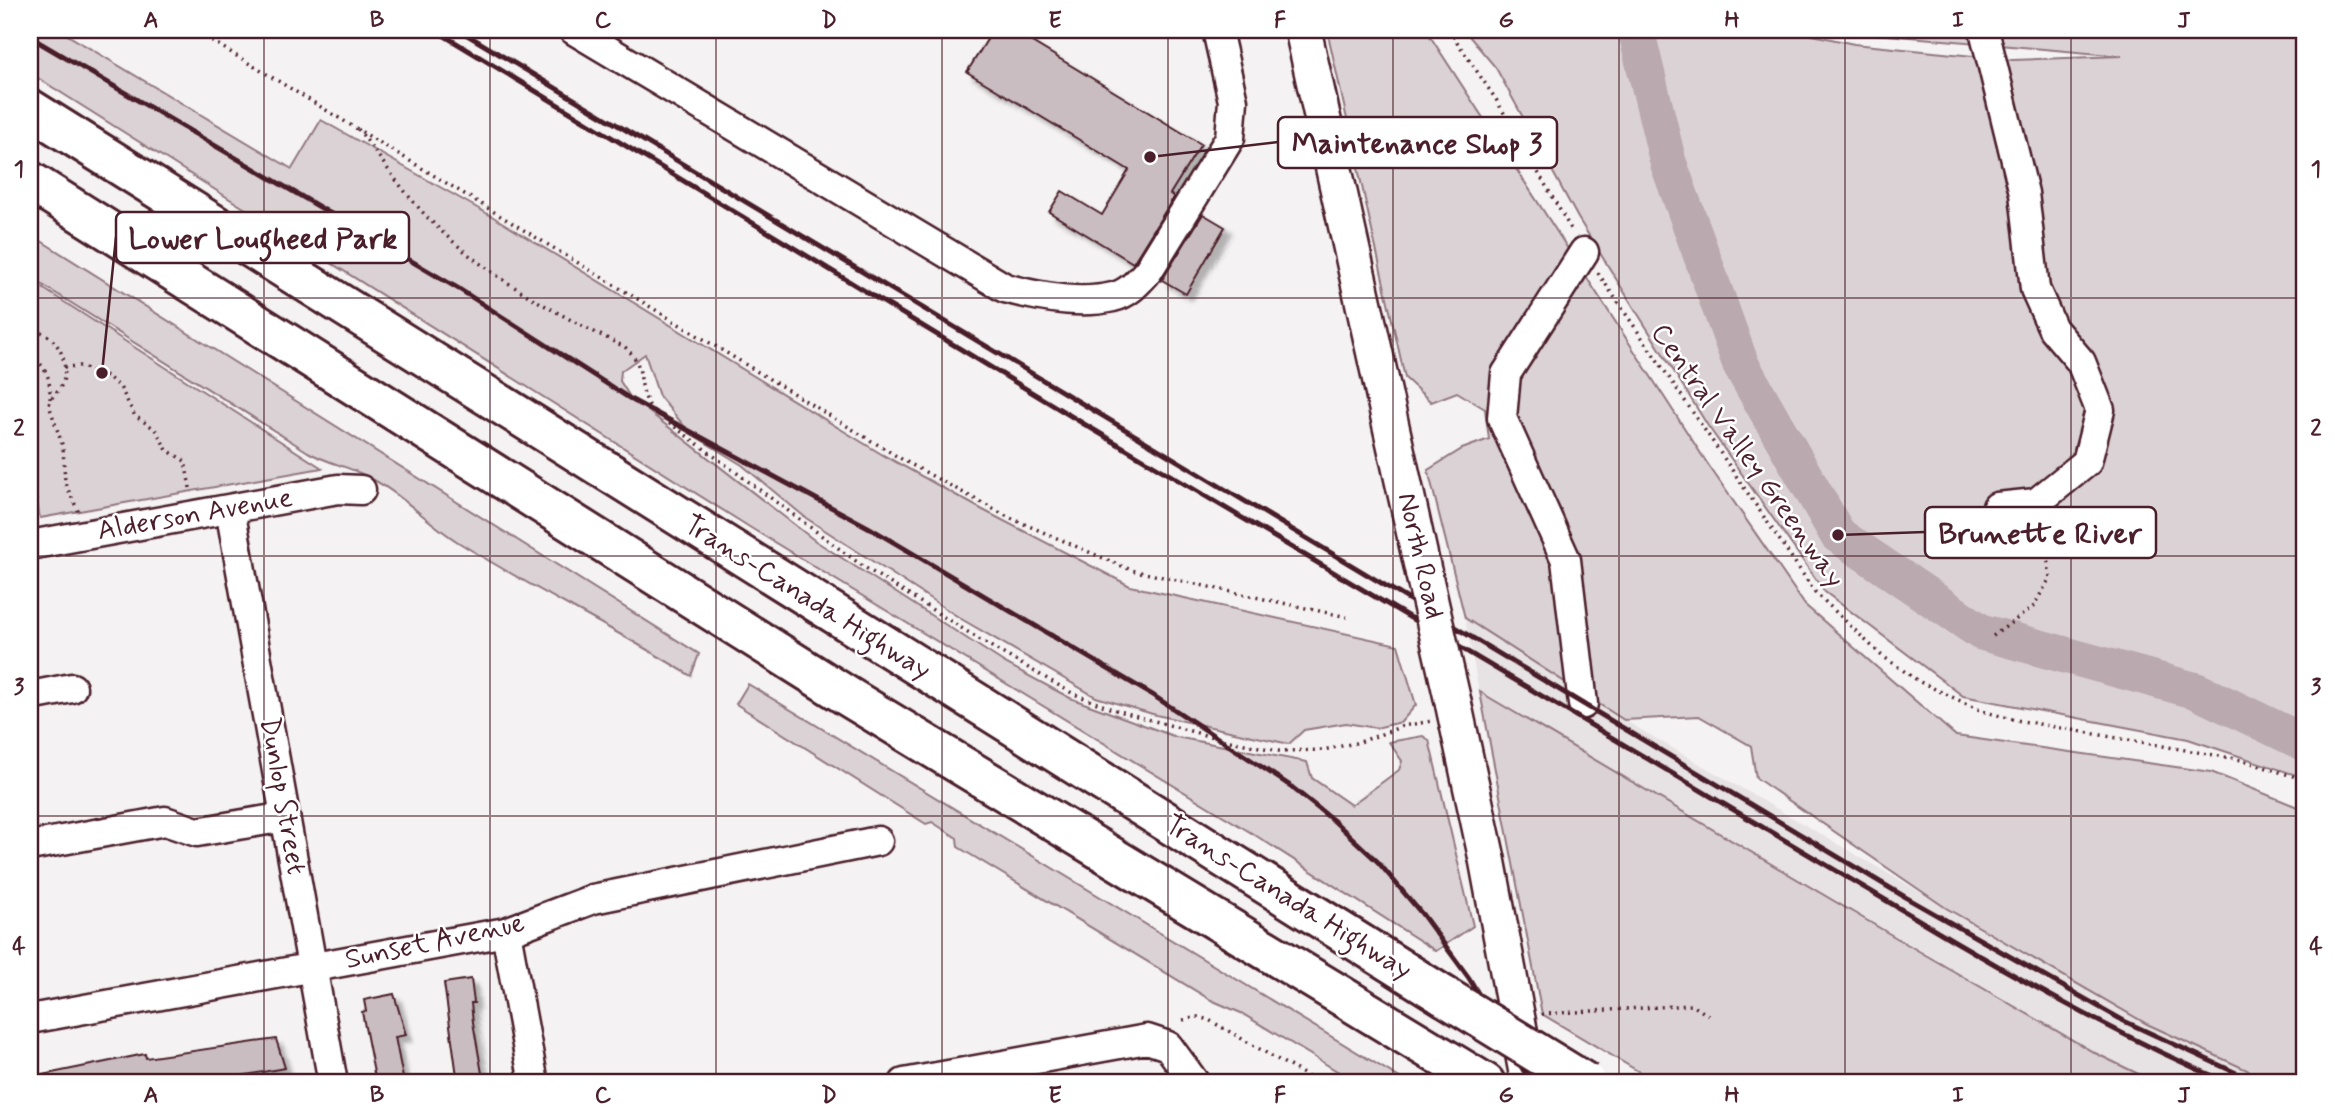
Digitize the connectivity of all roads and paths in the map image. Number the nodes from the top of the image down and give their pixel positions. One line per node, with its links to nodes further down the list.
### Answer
1 (194, 30): 8 (path)
2 (575, 30): 3 (street)
3 (1217, 30)
4 (1303, 30): 33 (main road, North Road, bridge)
5 (1449, 30): 10 (path, Central Valley Greenway)
6 (1984, 30): 14 (street)
7 (30, 109): 44 (highway, Trans-Canada Highway, bridge)
8 (358, 129): 20 (path); 25 (path)
9 (30, 181): 36 (highway, Trans-Canada Highway)
10 (1584, 252): 24 (street); 26 (path, Central Valley Greenway)
11 (64, 367): 12 (path); 12 (path); 17 (path)
12 (50, 399): 18 (path)
13 (360, 490): 16 (street, Alderson Avenue)
14 (2041, 499): 15 (street); 21 (path)
15 (1997, 507)
16 (230, 509): 17 (street, Alderson Avenue); 27 (street, Dunlop Street)
17 (195, 515): 18 (street, Alderson Avenue)
18 (83, 535): 19 (street, Alderson Avenue)
19 (30, 545)
20 (1347, 617)
21 (1993, 636)
22 (72, 688): 23 (street)
23 (30, 696)
24 (1583, 704)
25 (1403, 726)
26 (2305, 780)
27 (285, 817): 29 (street); 31 (street, Dunlop Street)
28 (878, 841): 30 (street, Sunset Avenue)
29 (30, 846)
30 (506, 932): 31 (street, Sunset Avenue); 39 (street)
31 (313, 968): 34 (street, Sunset Avenue); 38 (street, Dunlop Street)
32 (1711, 1017): 33 (path)
33 (1516, 1018): 43 (main road, North Road)
34 (30, 1019)
35 (1183, 1020): 42 (path)
36 (1472, 1075)
37 (972, 1077): 40 (street); 41 (street)
38 (333, 1083)
39 (534, 1083)
40 (904, 1083)
41 (1195, 1083)
42 (1319, 1083)
43 (1529, 1083)
44 (1586, 1083)

